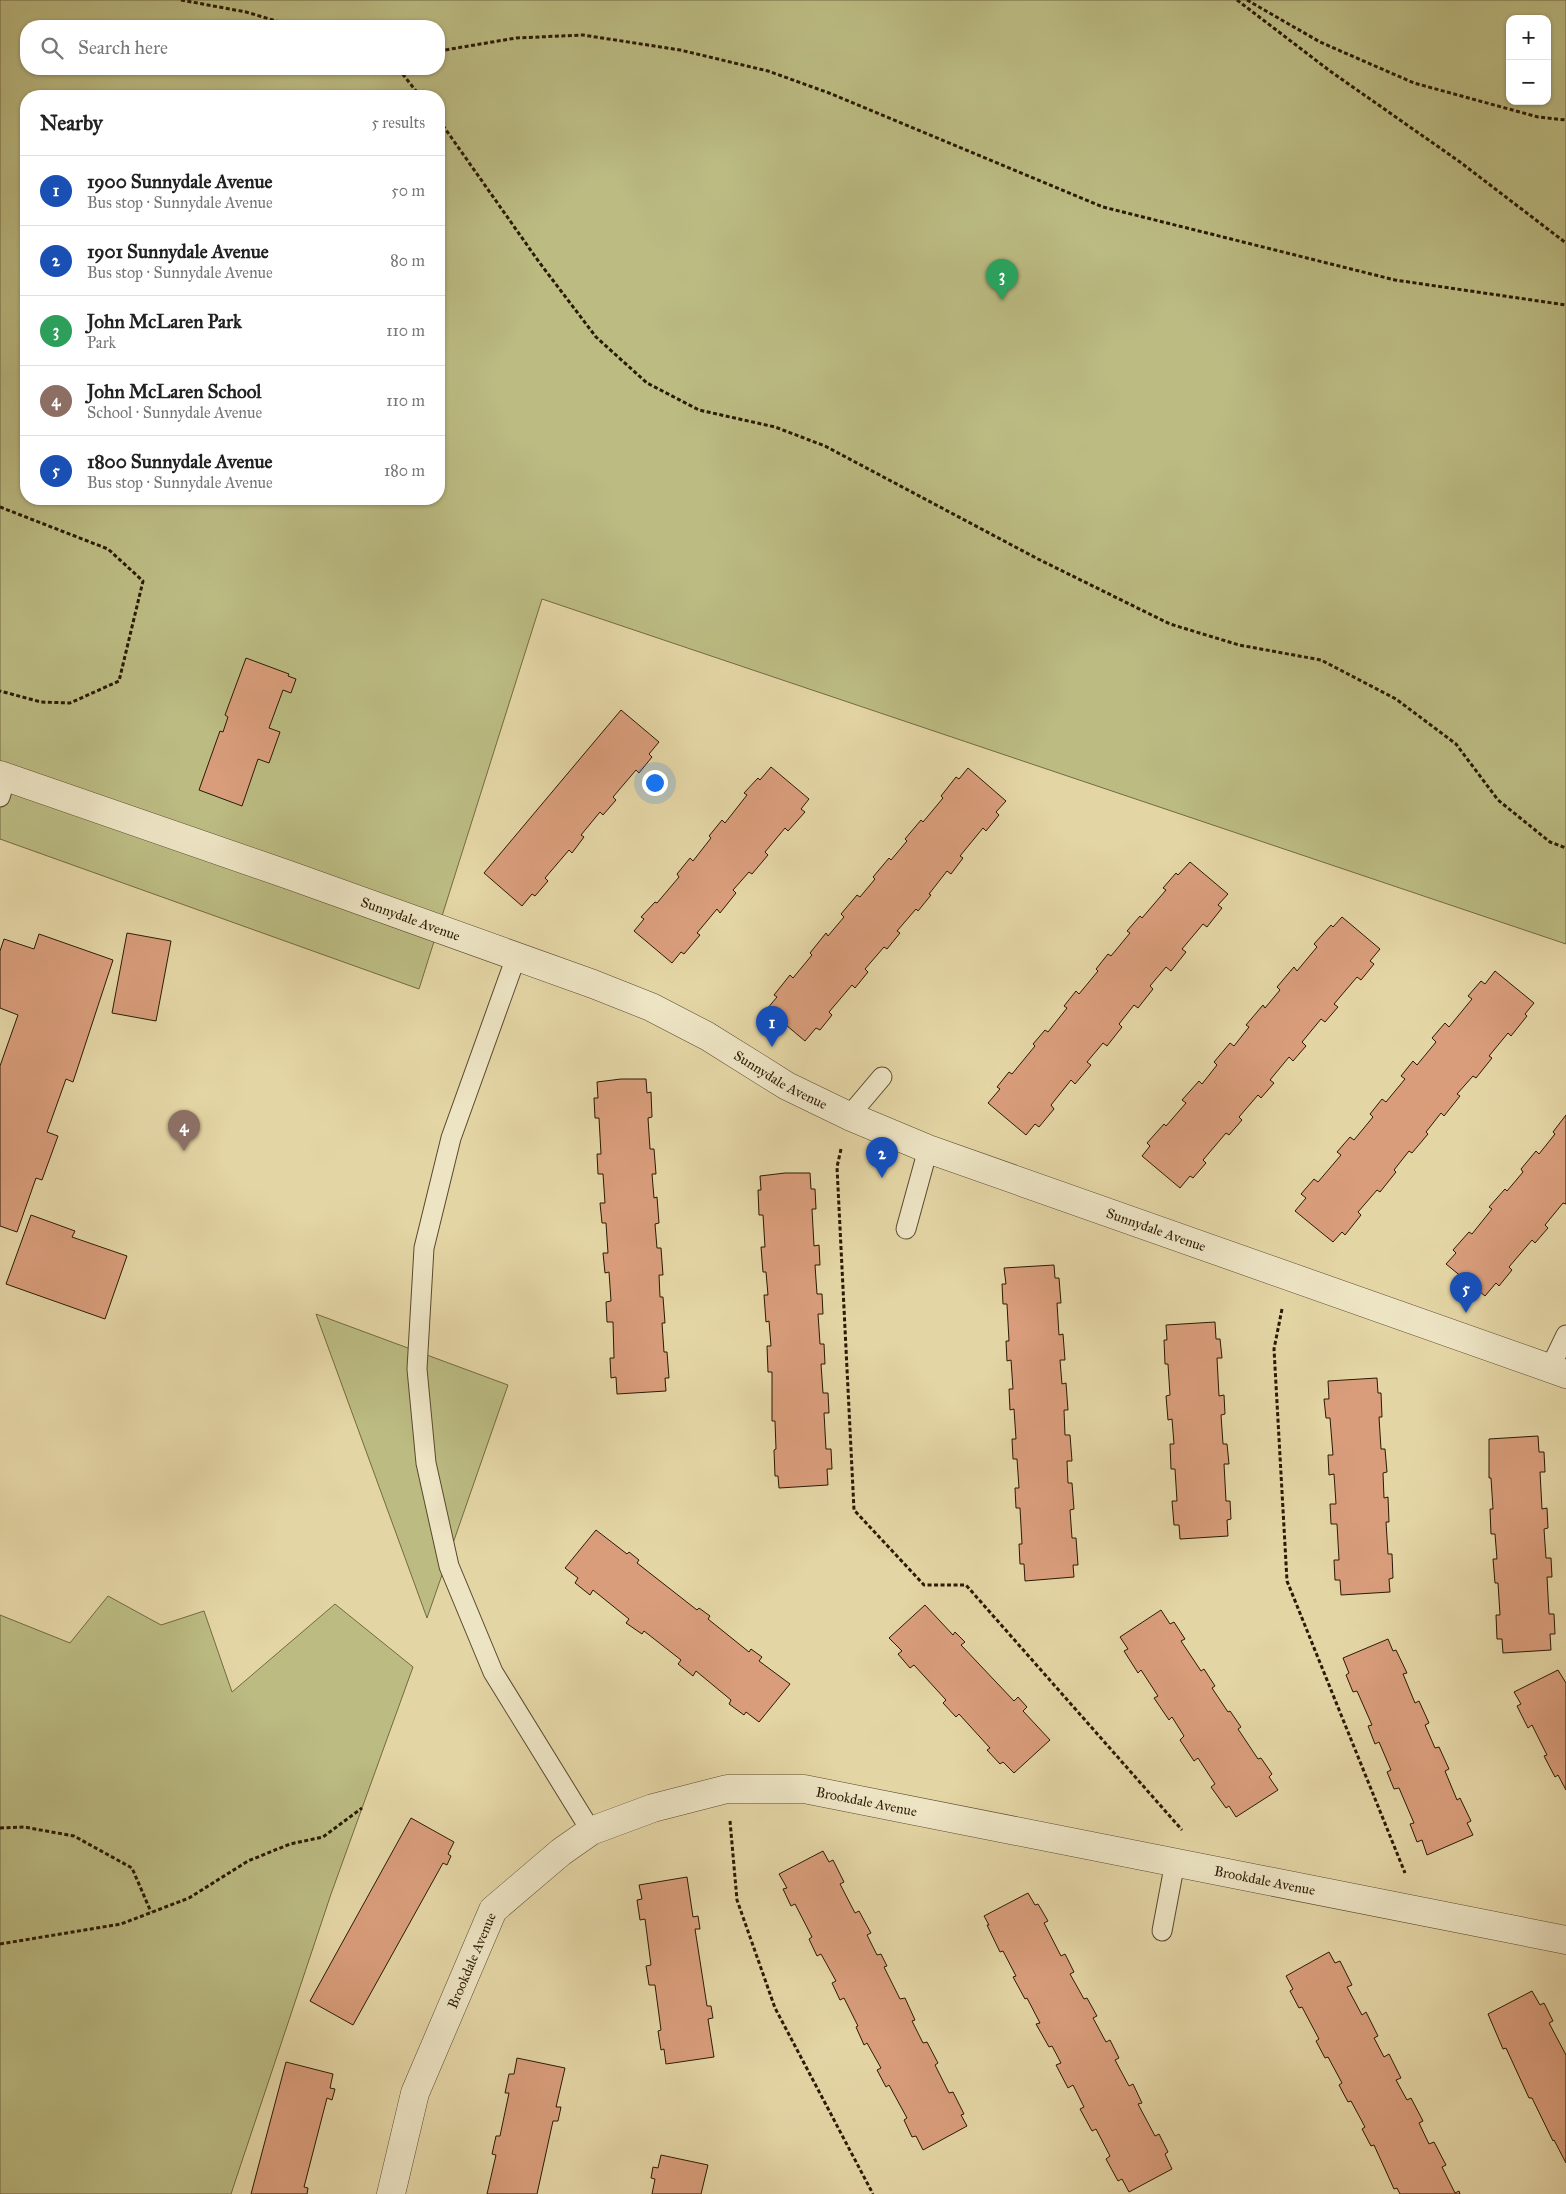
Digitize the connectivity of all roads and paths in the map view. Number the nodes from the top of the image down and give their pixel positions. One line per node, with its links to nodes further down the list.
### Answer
1 (181, 0): 4 (path)
2 (1237, 0): 10 (path)
3 (1247, 0): 8 (path)
4 (273, 20)
5 (445, 50): 11 (path)
6 (403, 75): 7 (path)
7 (415, 90)
8 (1566, 120)
9 (445, 129): 15 (path)
10 (1566, 243)
11 (1566, 305)
12 (0, 507): 13 (path)
13 (0, 691)
14 (2, 783): 16 (street, Sunnydale Avenue)
15 (1566, 848)
16 (516, 956): 18 (street, Sunnydale Avenue); 27 (lane)
17 (882, 1077): 18 (lane)
18 (849, 1116): 19 (street, Sunnydale Avenue); 28 (path)
19 (928, 1149): 20 (lane); 21 (street, Sunnydale Avenue)
20 (906, 1229)
21 (1289, 1275): 23 (street, Sunnydale Avenue); 29 (path)
22 (1566, 1335): 23 (lane)
23 (1558, 1371)
24 (727, 1789): 27 (street, Brookdale Avenue); 28 (street, Brookdale Avenue); 35 (path)
25 (362, 1808): 30 (path)
26 (0, 1828): 30 (path)
27 (591, 1831): 34 (street, Brookdale Avenue)
28 (1175, 1862): 29 (street, Brookdale Avenue); 31 (lane)
29 (1406, 1908): 32 (street, Brookdale Avenue)
30 (151, 1912): 33 (path)
31 (1162, 1931)
32 (1566, 1940)
33 (0, 1944)
34 (392, 2194)
35 (873, 2194)

